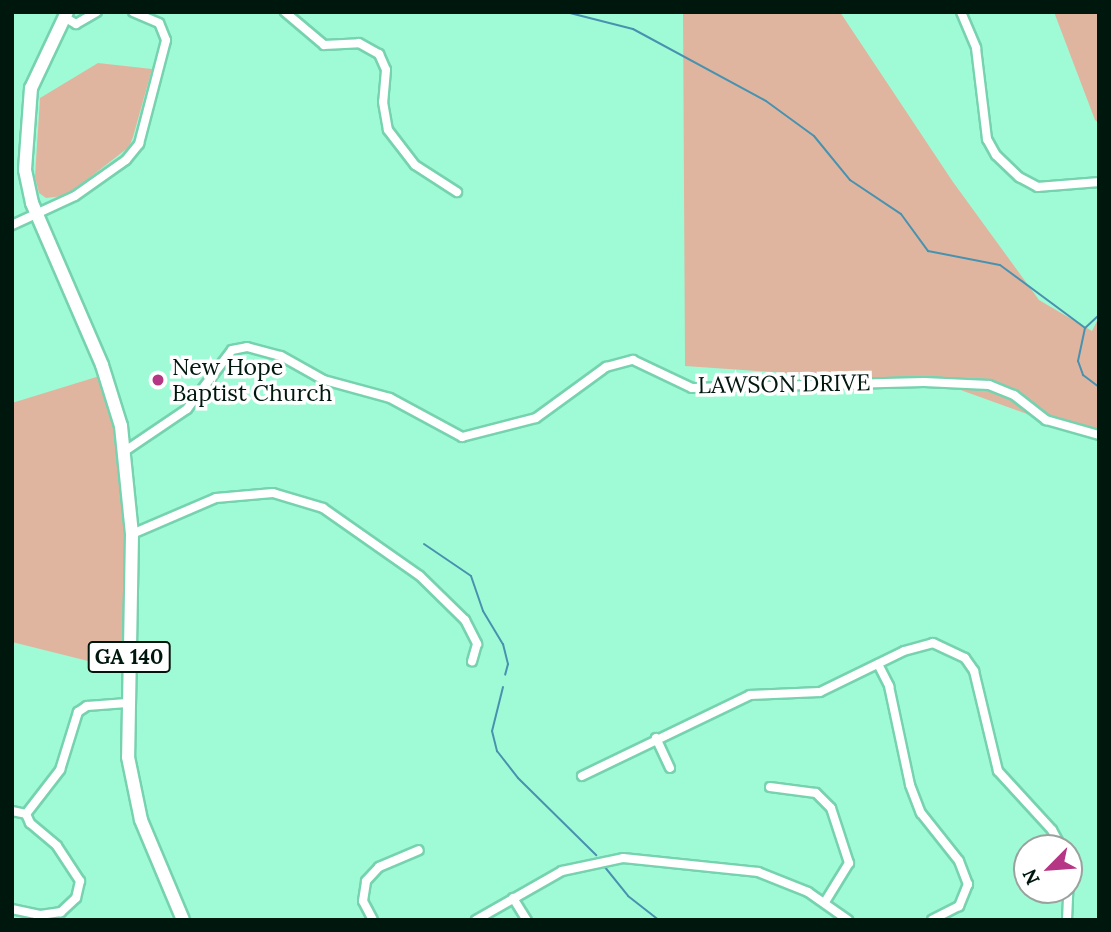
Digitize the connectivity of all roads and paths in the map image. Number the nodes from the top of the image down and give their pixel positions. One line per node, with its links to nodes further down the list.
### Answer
1 (97, 12): 5 (street)
2 (134, 12): 8 (street)
3 (285, 12): 7 (street)
4 (961, 12): 6 (street)
5 (65, 14): 8 (main road, GA 140)
6 (1099, 182)
7 (457, 192)
8 (37, 216): 9 (street); 11 (main road, GA 140)
9 (12, 225)
10 (1099, 435): 11 (street, LAWSON DRIVE)
11 (125, 451): 12 (main road, GA 140)
12 (132, 534): 13 (street); 15 (main road, GA 140)
13 (471, 661)
14 (878, 664): 16 (street); 22 (street); 33 (street)
15 (127, 703): 21 (street); 28 (main road, GA 140)
16 (656, 737): 17 (street); 18 (street)
17 (670, 768)
18 (582, 776)
19 (770, 787): 25 (street)
20 (12, 811): 21 (street)
21 (26, 814): 27 (street)
22 (1054, 834)
23 (419, 849): 29 (street)
24 (513, 898): 25 (street); 30 (street); 31 (street)
25 (825, 902): 32 (street)
26 (12, 909): 27 (street)
27 (29, 916)
28 (183, 920)
29 (373, 920)
30 (476, 920)
31 (527, 920)
32 (848, 920)
33 (932, 920)

